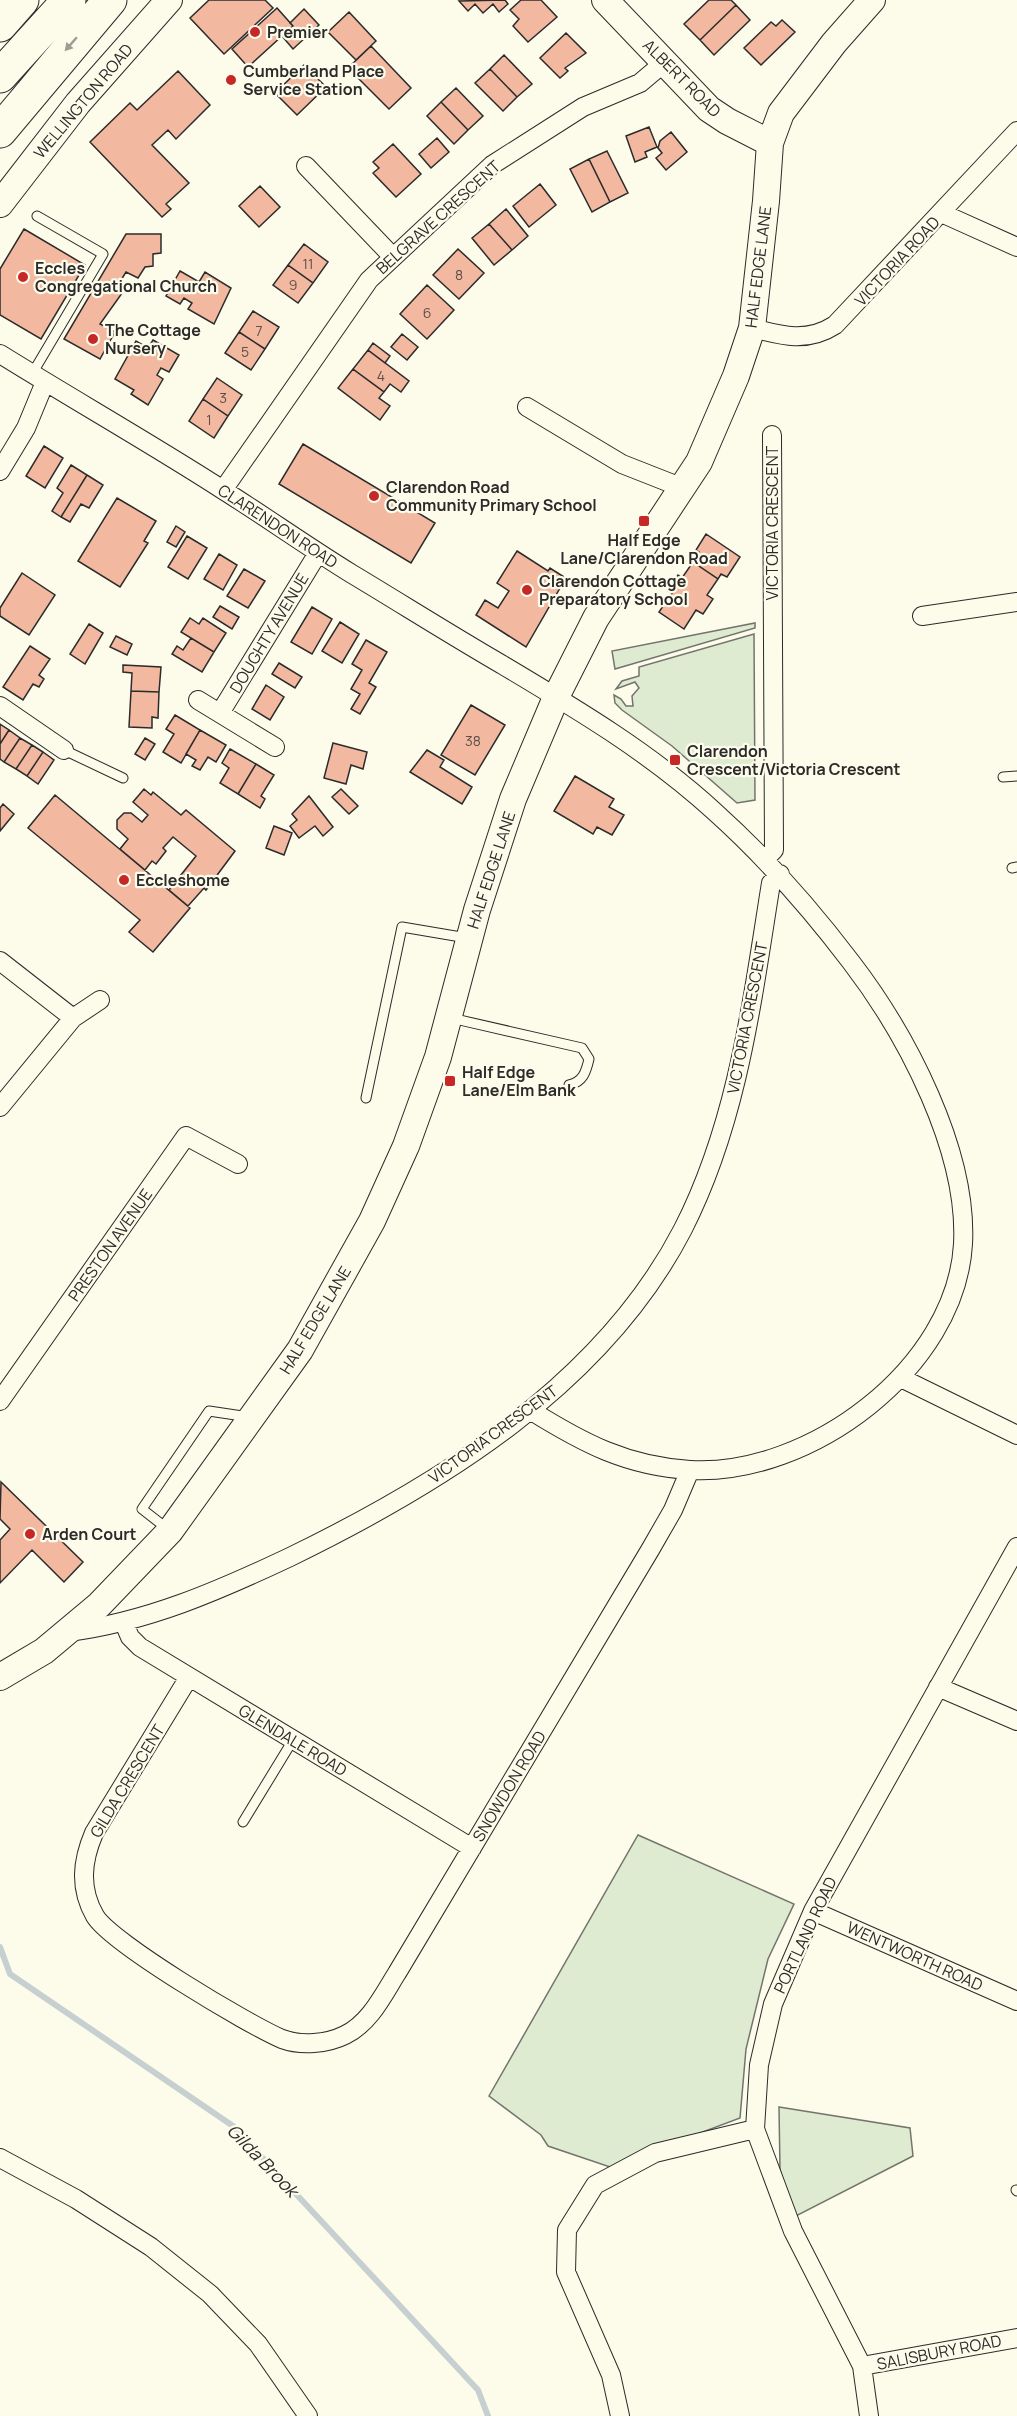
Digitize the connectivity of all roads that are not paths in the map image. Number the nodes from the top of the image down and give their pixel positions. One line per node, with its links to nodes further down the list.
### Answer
1 (22, 0): 7 (highway)
2 (69, 0): 9 (highway)
3 (110, 0): 10 (highway, one-way to 10)
4 (169, 0): 14 (main road, WELLINGTON ROAD)
5 (605, 0): 8 (main road, ALBERT ROAD)
6 (872, 0): 12 (main road, HALF EDGE LANE)
7 (0, 25)
8 (665, 63): 12 (main road, ALBERT ROAD); 18 (street, BELGRAVE CRESCENT)
9 (0, 76)
10 (0, 130)
11 (1017, 131): 15 (street, VICTORIA ROAD)
12 (770, 143): 19 (main road, HALF EDGE LANE)
13 (306, 166): 18 (street)
14 (0, 204)
15 (943, 212): 17 (street); 19 (street, VICTORIA ROAD)
16 (38, 216): 21 (lane)
17 (1017, 247)
18 (392, 256): 26 (street, BELGRAVE CRESCENT)
19 (752, 328): 25 (main road, HALF EDGE LANE)
20 (0, 354): 21 (street, CLARENDON ROAD)
21 (38, 378): 24 (street); 26 (street, CLARENDON ROAD)
22 (527, 407): 25 (street)
23 (772, 435): 39 (street, VICTORIA CRESCENT)
24 (0, 471)
25 (683, 488): 30 (main road, HALF EDGE LANE)
26 (223, 490): 27 (street, CLARENDON ROAD)
27 (318, 553): 30 (street, CLARENDON ROAD); 33 (street, DOUGHTY AVENUE)
28 (1017, 602): 29 (street)
29 (922, 616)
30 (557, 695): 39 (street, CLARENDON ROAD); 41 (main road, HALF EDGE LANE)
31 (198, 700): 33 (street)
32 (0, 706): 35 (street)
33 (220, 713): 34 (street)
34 (275, 747)
35 (64, 750): 38 (lane)
36 (1017, 776): 37 (lane)
37 (1003, 777)
38 (123, 778)
39 (765, 859): 40 (street, CLARENDON ROAD)
40 (780, 874): 50 (street, CLARENDON ROAD); 52 (street, VICTORIA CRESCENT)
41 (469, 938): 44 (main road, HALF EDGE LANE); 47 (lane)
42 (0, 961): 45 (street)
43 (100, 1000): 45 (street)
44 (449, 1017): 46 (lane); 53 (main road, HALF EDGE LANE)
45 (73, 1018): 48 (street)
46 (569, 1085)
47 (366, 1098)
48 (0, 1107)
49 (238, 1164): 51 (street, PRESTON AVENUE)
50 (901, 1378): 54 (street); 55 (street, CLARENDON ROAD)
51 (0, 1401)
52 (530, 1410): 55 (street, CLARENDON ROAD); 58 (street, VICTORIA CRESCENT)
53 (251, 1417): 56 (main road, HALF EDGE LANE); 56 (lane)
54 (1017, 1435)
55 (690, 1470): 66 (street, SNOWDON ROAD)
56 (170, 1531): 59 (main road, HALF EDGE LANE)
57 (1017, 1547): 62 (street, PORTLAND ROAD)
58 (124, 1623): 59 (street, VICTORIA CRESCENT); 61 (street, GLENDALE ROAD)
59 (68, 1632): 60 (main road, HALF EDGE LANE)
60 (0, 1677)
61 (189, 1677): 64 (street, GLENDALE ROAD); 69 (street, GILDA CRESCENT)
62 (938, 1687): 63 (street); 67 (street, PORTLAND ROAD)
63 (1017, 1722)
64 (294, 1740): 65 (lane); 66 (street, GLENDALE ROAD)
65 (243, 1822)
66 (472, 1848): 69 (street, SNOWDON ROAD)
67 (813, 1911): 68 (street, WENTWORTH ROAD); 70 (street, PORTLAND ROAD)
68 (1017, 2001)
69 (282, 2038)
70 (754, 2129): 73 (street, PORTLAND ROAD); 75 (street)
71 (0, 2158): 74 (street)
72 (1017, 2338): 73 (street, SALISBURY ROAD)
73 (862, 2366): 76 (street, PORTLAND ROAD)
74 (308, 2416)
75 (621, 2416)
76 (869, 2416)

